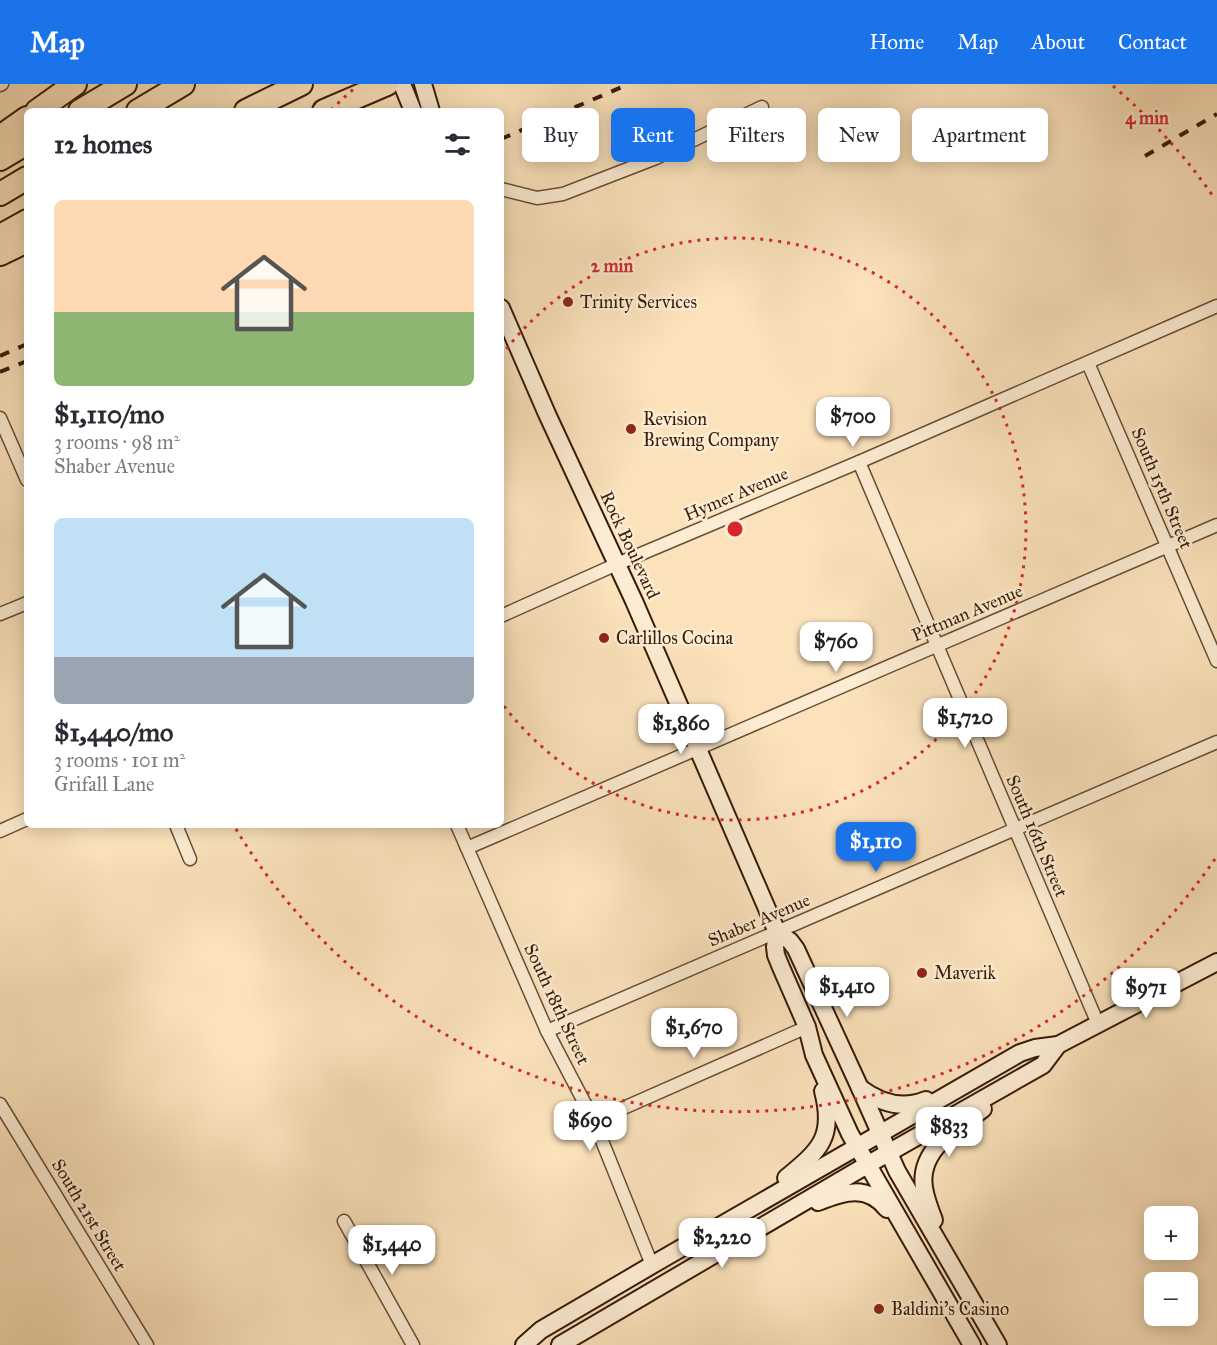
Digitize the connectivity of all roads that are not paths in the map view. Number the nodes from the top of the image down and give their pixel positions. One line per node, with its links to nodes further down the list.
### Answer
1 (75, 84): 9 (highway)
2 (125, 84): 10 (highway)
3 (183, 84): 11 (highway)
4 (301, 84): 12 (highway)
5 (387, 84): 13 (highway)
6 (402, 84): 14 (main road)
7 (423, 84): 15 (main road)
8 (762, 107): 21 (street)
9 (41, 108)
10 (85, 108)
11 (143, 108)
12 (252, 108)
13 (331, 108)
14 (412, 108)
15 (430, 108)
16 (24, 120): 17 (highway)
17 (0, 137)
18 (24, 145): 19 (highway)
19 (0, 159)
20 (24, 180): 22 (highway)
21 (504, 190)
22 (0, 194)
23 (24, 223): 24 (highway)
24 (0, 236)
25 (24, 242): 26 (highway)
26 (0, 254)
27 (1217, 306): 29 (street, Hymer Avenue)
28 (504, 315): 35 (main road, Rock Boulevard)
29 (1088, 363): 31 (street, Hymer Avenue); 34 (street, South 15th Street)
30 (0, 418): 32 (street)
31 (859, 462): 35 (street, Hymer Avenue); 39 (street, South 16th Street)
32 (24, 473)
33 (1217, 525): 34 (street, Pittman Avenue)
34 (1168, 546): 39 (street, Pittman Avenue); 40 (street, South 15th Street)
35 (617, 564): 38 (street, Hymer Avenue); 42 (main road, Rock Boulevard)
36 (24, 604): 37 (street)
37 (0, 614)
38 (504, 615)
39 (937, 646): 42 (street, Pittman Avenue); 46 (street, South 16th Street)
40 (1217, 661)
41 (1217, 742): 46 (street, Shaber Avenue)
42 (697, 748): 48 (street, Pittman Avenue); 50 (main road, Rock Boulevard)
43 (24, 820): 47 (street)
44 (177, 828): 49 (street)
45 (458, 828): 48 (street, South 18th Street)
46 (1016, 830): 50 (street, Shaber Avenue); 52 (street, South 16th Street)
47 (0, 831)
48 (468, 848): 54 (street, South 18th Street)
49 (190, 859)
50 (777, 932): 53 (main road, Rock Boulevard); 54 (street, Shaber Avenue); 59 (main road, Rock Boulevard)
51 (1217, 962): 52 (main road)
52 (1098, 1024): 55 (main road)
53 (807, 1027): 56 (main road, Rock Boulevard); 61 (street)
54 (547, 1031): 61 (street, South 18th Street)
55 (1058, 1045): 57 (main road); 58 (main road)
56 (814, 1055): 63 (main road, Rock Boulevard); 66 (main road)
57 (1019, 1078): 64 (main road); 70 (main road)
58 (965, 1084): 59 (main road); 62 (main road)
59 (860, 1088): 62 (main road, Rock Boulevard)
60 (0, 1104): 72 (street, South 21st Street)
61 (594, 1121): 71 (street, South 18th Street)
62 (879, 1134): 63 (main road); 64 (main road, Rock Boulevard)
63 (857, 1147): 65 (main road, Rock Boulevard); 66 (main road)
64 (888, 1153): 65 (main road); 70 (main road, Rock Boulevard)
65 (867, 1165): 67 (main road); 69 (main road, Rock Boulevard)
66 (746, 1210): 71 (main road)
67 (778, 1217): 69 (main road); 75 (main road)
68 (344, 1221): 73 (street)
69 (905, 1229): 76 (main road, Rock Boulevard)
70 (950, 1263): 77 (main road, Rock Boulevard)
71 (652, 1265): 74 (main road)
72 (147, 1345)
73 (413, 1345)
74 (524, 1345)
75 (560, 1345)
76 (972, 1345)
77 (998, 1345)

